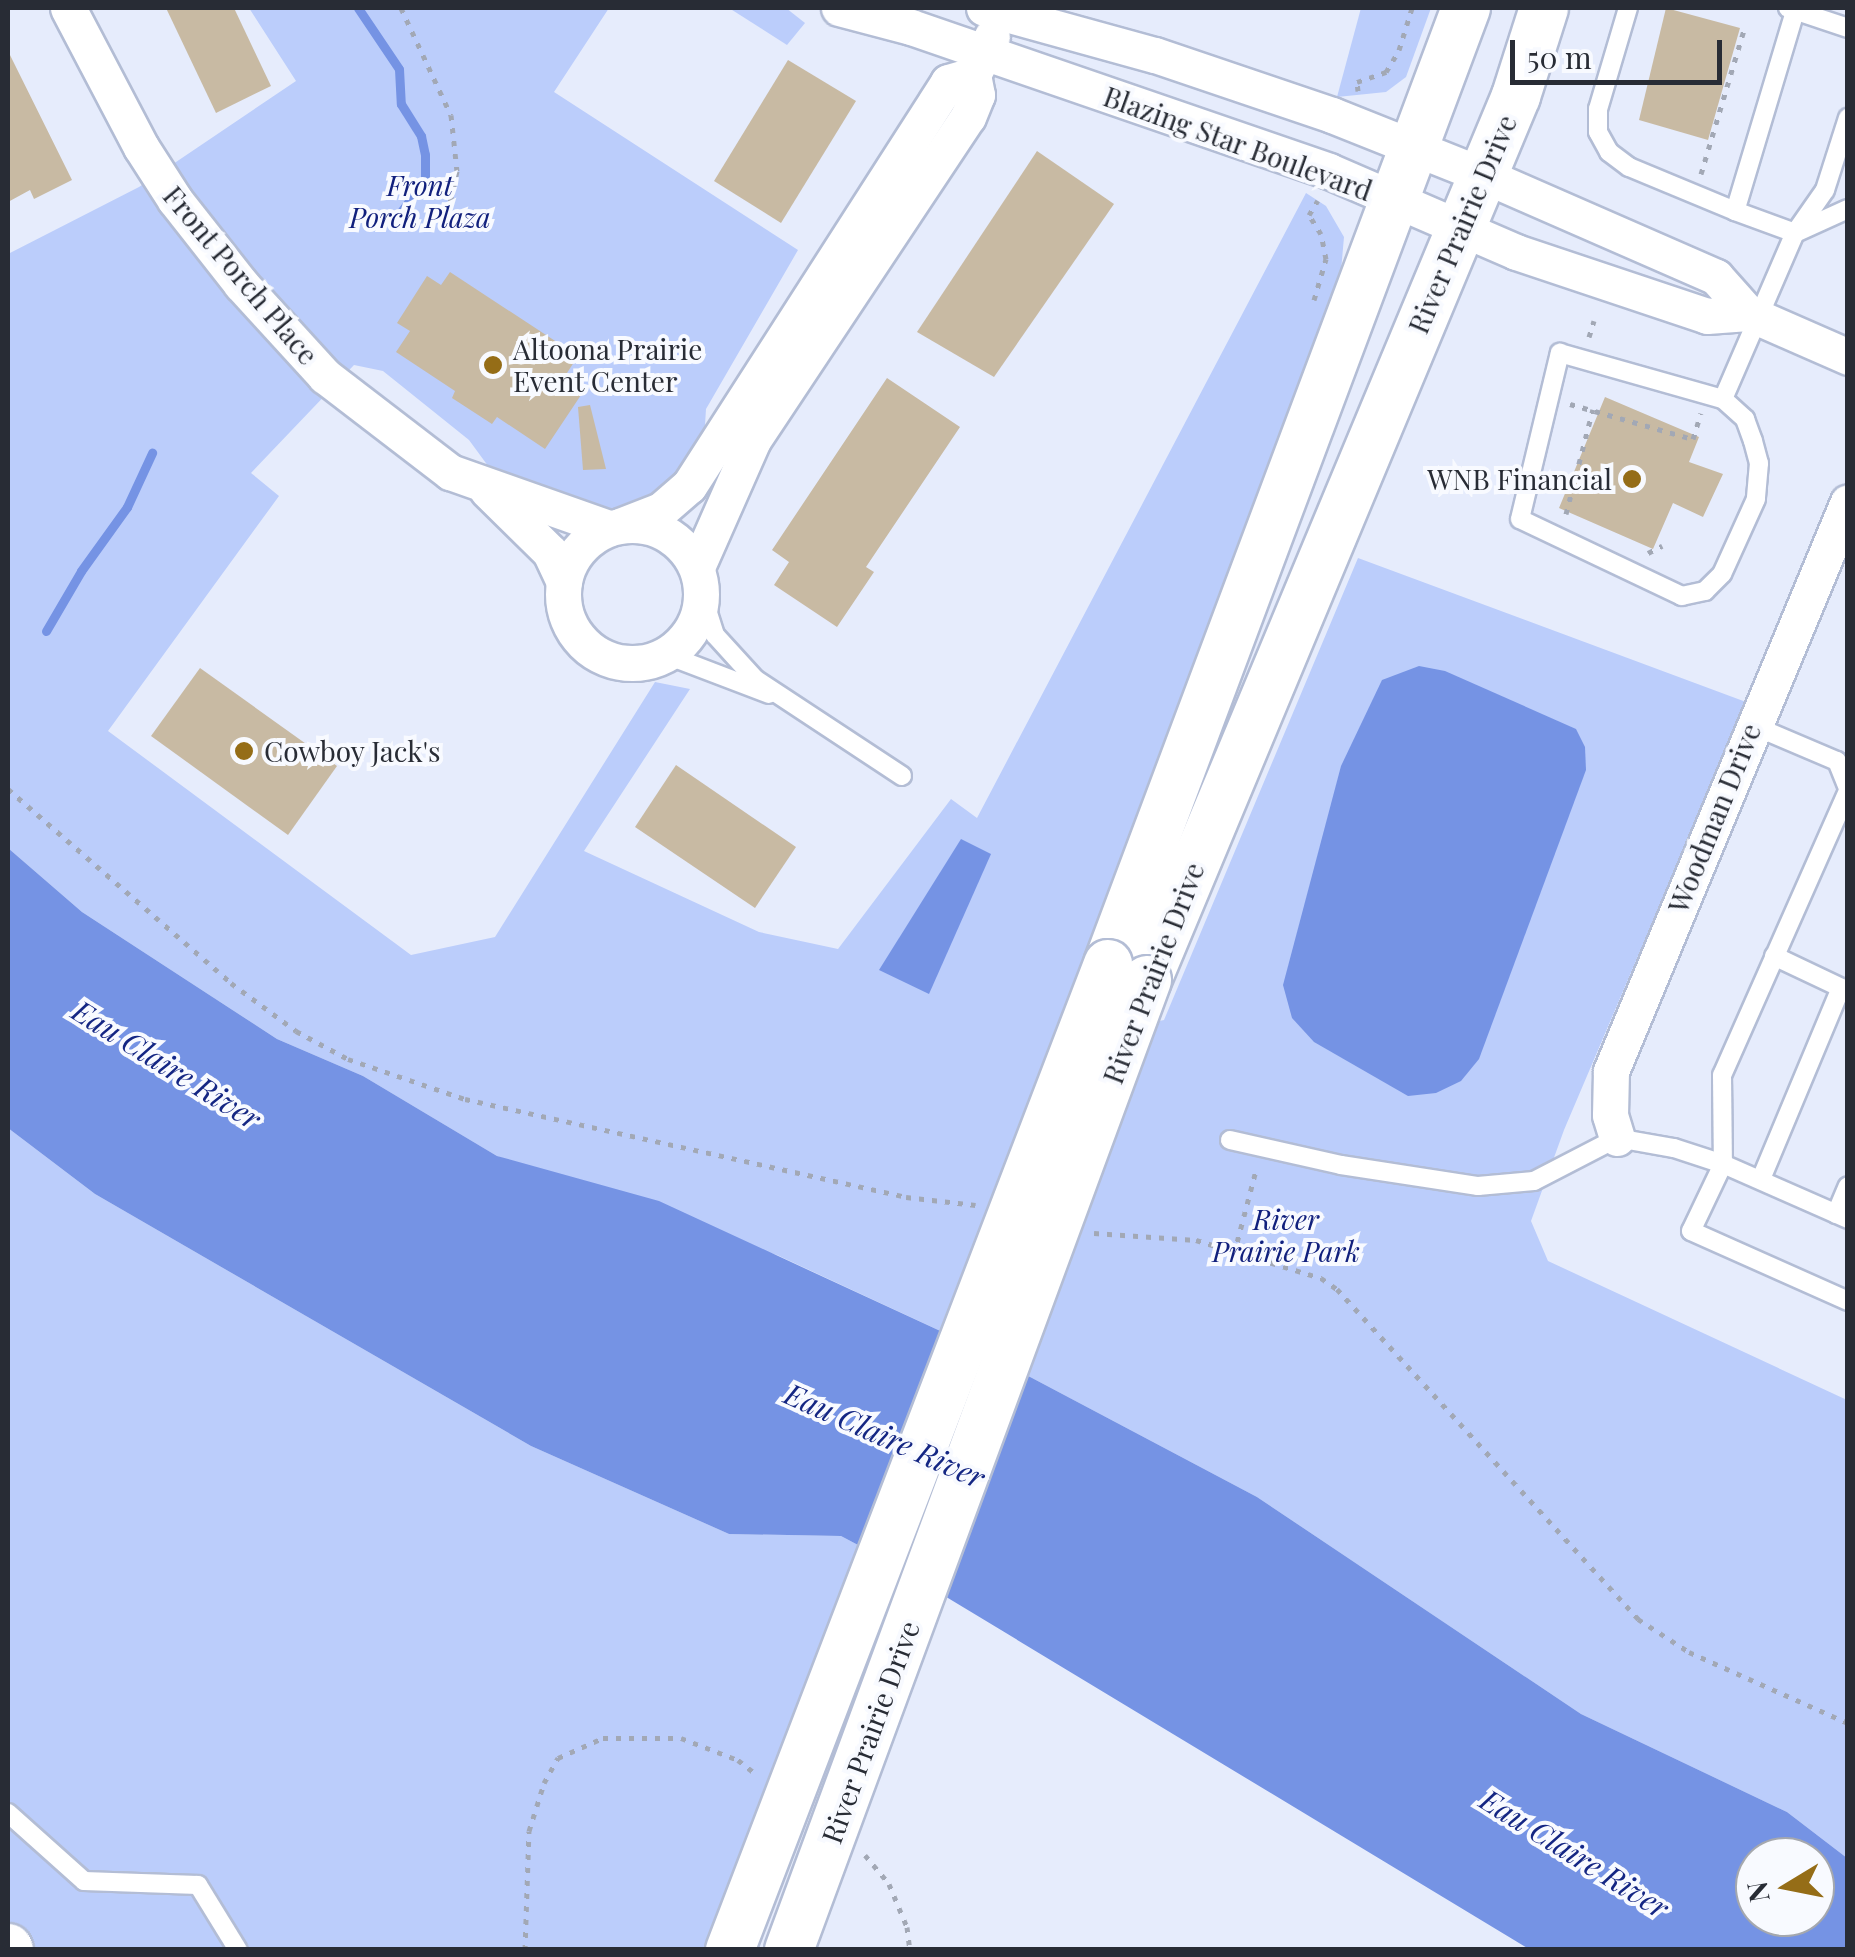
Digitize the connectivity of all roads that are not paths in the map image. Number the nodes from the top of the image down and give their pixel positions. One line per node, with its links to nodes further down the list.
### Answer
1 (68, 8): 21 (street, Front Porch Place)
2 (839, 8): 9 (street, Blazing Star Boulevard)
3 (1466, 8): 11 (main road, River Prairie Drive)
4 (1544, 8): 12 (main road, River Prairie Drive)
5 (1628, 8): 15 (lane)
6 (998, 9): 9 (street); 11 (street, Blazing Star Boulevard)
7 (1793, 9): 8 (lane); 15 (lane)
8 (1848, 28)
9 (978, 64): 13 (street, Blazing Star Boulevard); 23 (street); 24 (street)
10 (1848, 118): 17 (lane)
11 (1415, 148): 12 (street, Blazing Star Boulevard); 13 (main road, River Prairie Drive)
12 (1483, 175): 16 (main road, River Prairie Drive); 18 (street, Blazing Star Boulevard)
13 (1395, 200): 16 (street, Blazing Star Boulevard); 32 (main road, River Prairie Drive)
14 (1848, 209): 17 (lane)
15 (1735, 211): 17 (lane)
16 (1460, 229): 18 (street, Blazing Star Boulevard); 32 (main road, River Prairie Drive)
17 (1795, 233): 18 (lane)
18 (1753, 315): 19 (street, Blazing Star Boulevard); 20 (lane)
19 (1848, 357)
20 (1715, 397): 20 (lane)
21 (479, 483): 23 (street); 25 (street)
22 (1848, 502): 28 (street, Woodman Drive)
23 (616, 527): 24 (street); 25 (street)
24 (699, 581): 26 (street); 27 (lane)
25 (564, 582): 26 (street)
26 (666, 655): 27 (lane)
27 (776, 697): 29 (lane)
28 (1752, 725): 30 (lane); 34 (street, Woodman Drive)
29 (902, 776)
30 (1848, 789): 31 (lane)
31 (1774, 956): 33 (lane); 36 (lane)
32 (1128, 972): 43 (main road, River Prairie Drive, bridge); 44 (main road, River Prairie Drive, bridge)
33 (1844, 989): 37 (lane)
34 (1618, 1138): 35 (lane); 36 (lane)
35 (1230, 1140)
36 (1723, 1164): 37 (lane); 40 (lane)
37 (1760, 1179): 39 (lane)
38 (1848, 1186): 39 (lane)
39 (1842, 1216)
40 (1848, 1300)
41 (8, 1813): 42 (lane)
42 (238, 1950)
43 (730, 1950)
44 (789, 1950)

